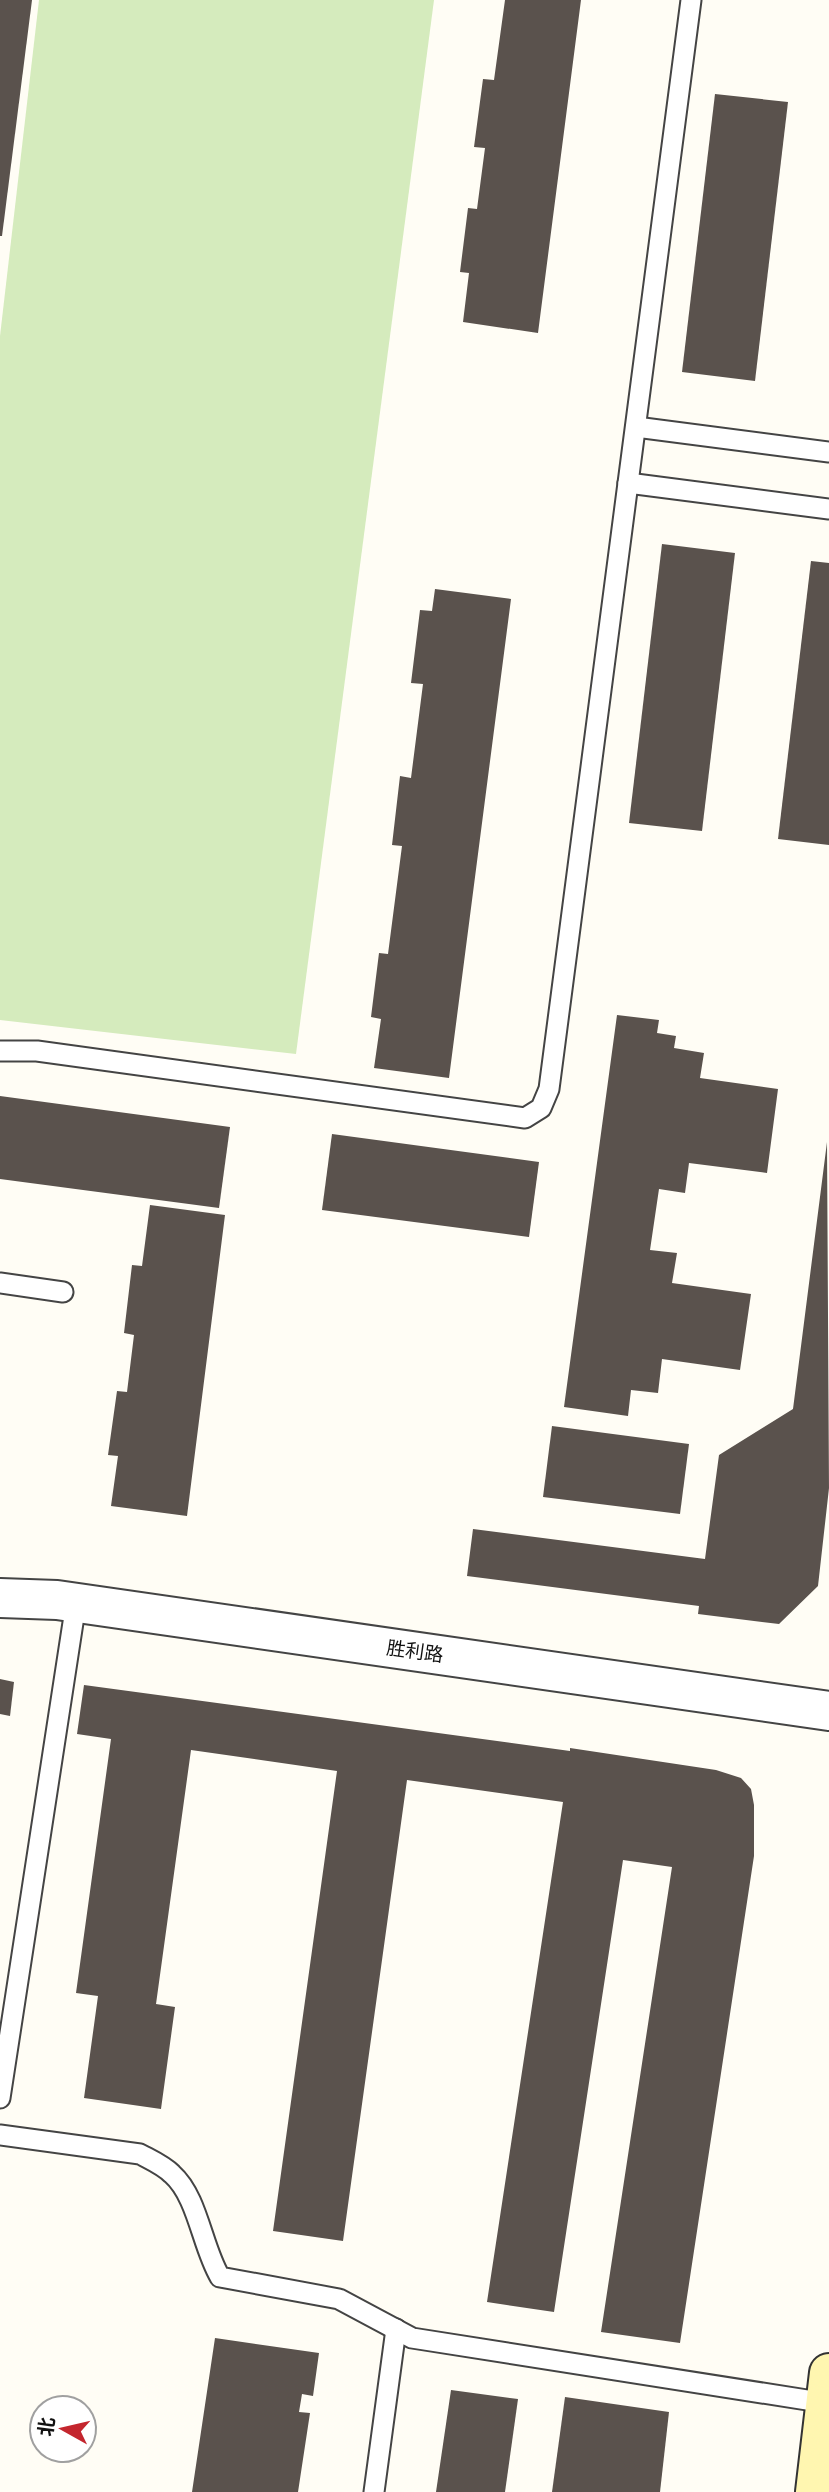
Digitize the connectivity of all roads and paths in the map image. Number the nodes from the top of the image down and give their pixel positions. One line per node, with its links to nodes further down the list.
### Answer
1 (691, 0): 2 (lane)
2 (636, 427): 3 (lane); 4 (lane)
3 (829, 452)
4 (628, 483): 5 (lane); 6 (lane)
5 (829, 509)
6 (0, 1051)
7 (0, 1283): 8 (lane)
8 (63, 1292)
9 (0, 1598): 10 (street, 胜利路)
10 (76, 1603): 11 (street, 胜利路); 12 (lane)
11 (829, 1711)
12 (0, 2098)
13 (0, 2135): 14 (lane)
14 (396, 2329): 15 (lane); 16 (lane)
15 (827, 2388): 17 (street)
16 (374, 2492)
17 (815, 2492)

